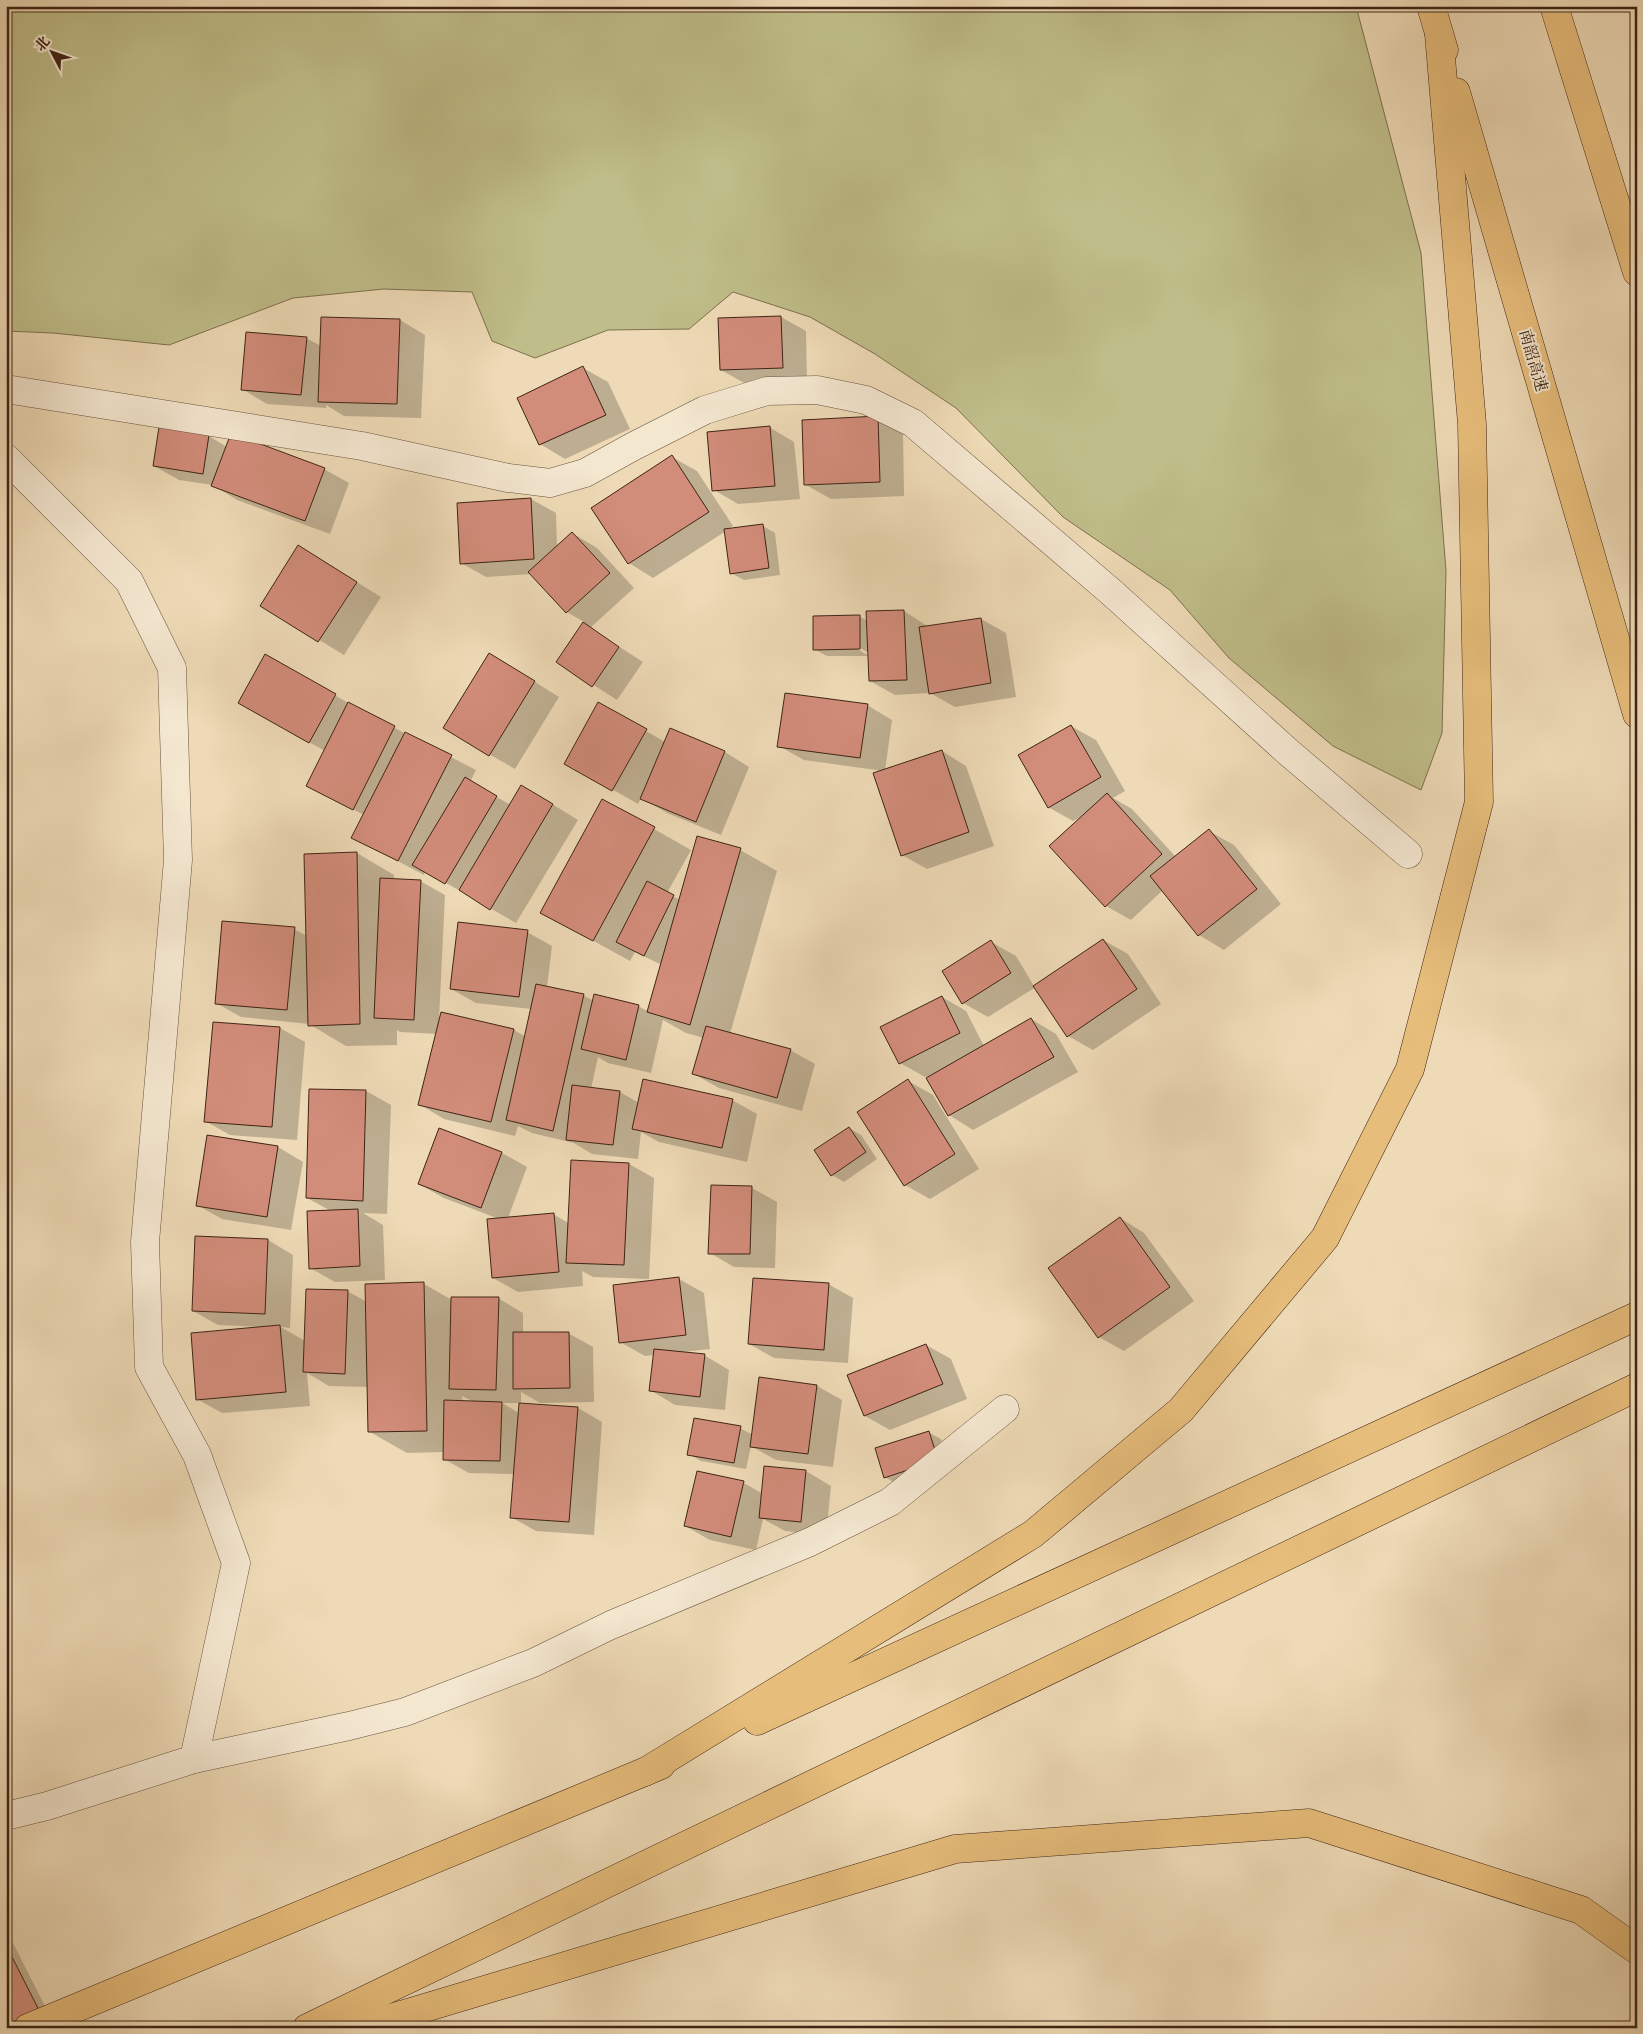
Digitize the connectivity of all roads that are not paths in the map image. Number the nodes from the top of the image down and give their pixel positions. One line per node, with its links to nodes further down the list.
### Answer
1 (1431, 6): 3 (highway, 南韶高速)
2 (1554, 6): 4 (highway)
3 (1439, 34): 7 (highway, 南韶高速); 13 (highway)
4 (1637, 272)
5 (6, 389): 8 (street)
6 (6, 458): 12 (street)
7 (1637, 714)
8 (1408, 854)
9 (1637, 1316): 13 (highway)
10 (1637, 1386): 17 (highway)
11 (1005, 1409): 12 (street)
12 (194, 1759): 14 (street)
13 (645, 1772): 16 (highway)
14 (6, 1816)
15 (1637, 1950): 18 (highway)
16 (28, 2028)
17 (307, 2028)
18 (358, 2028)

